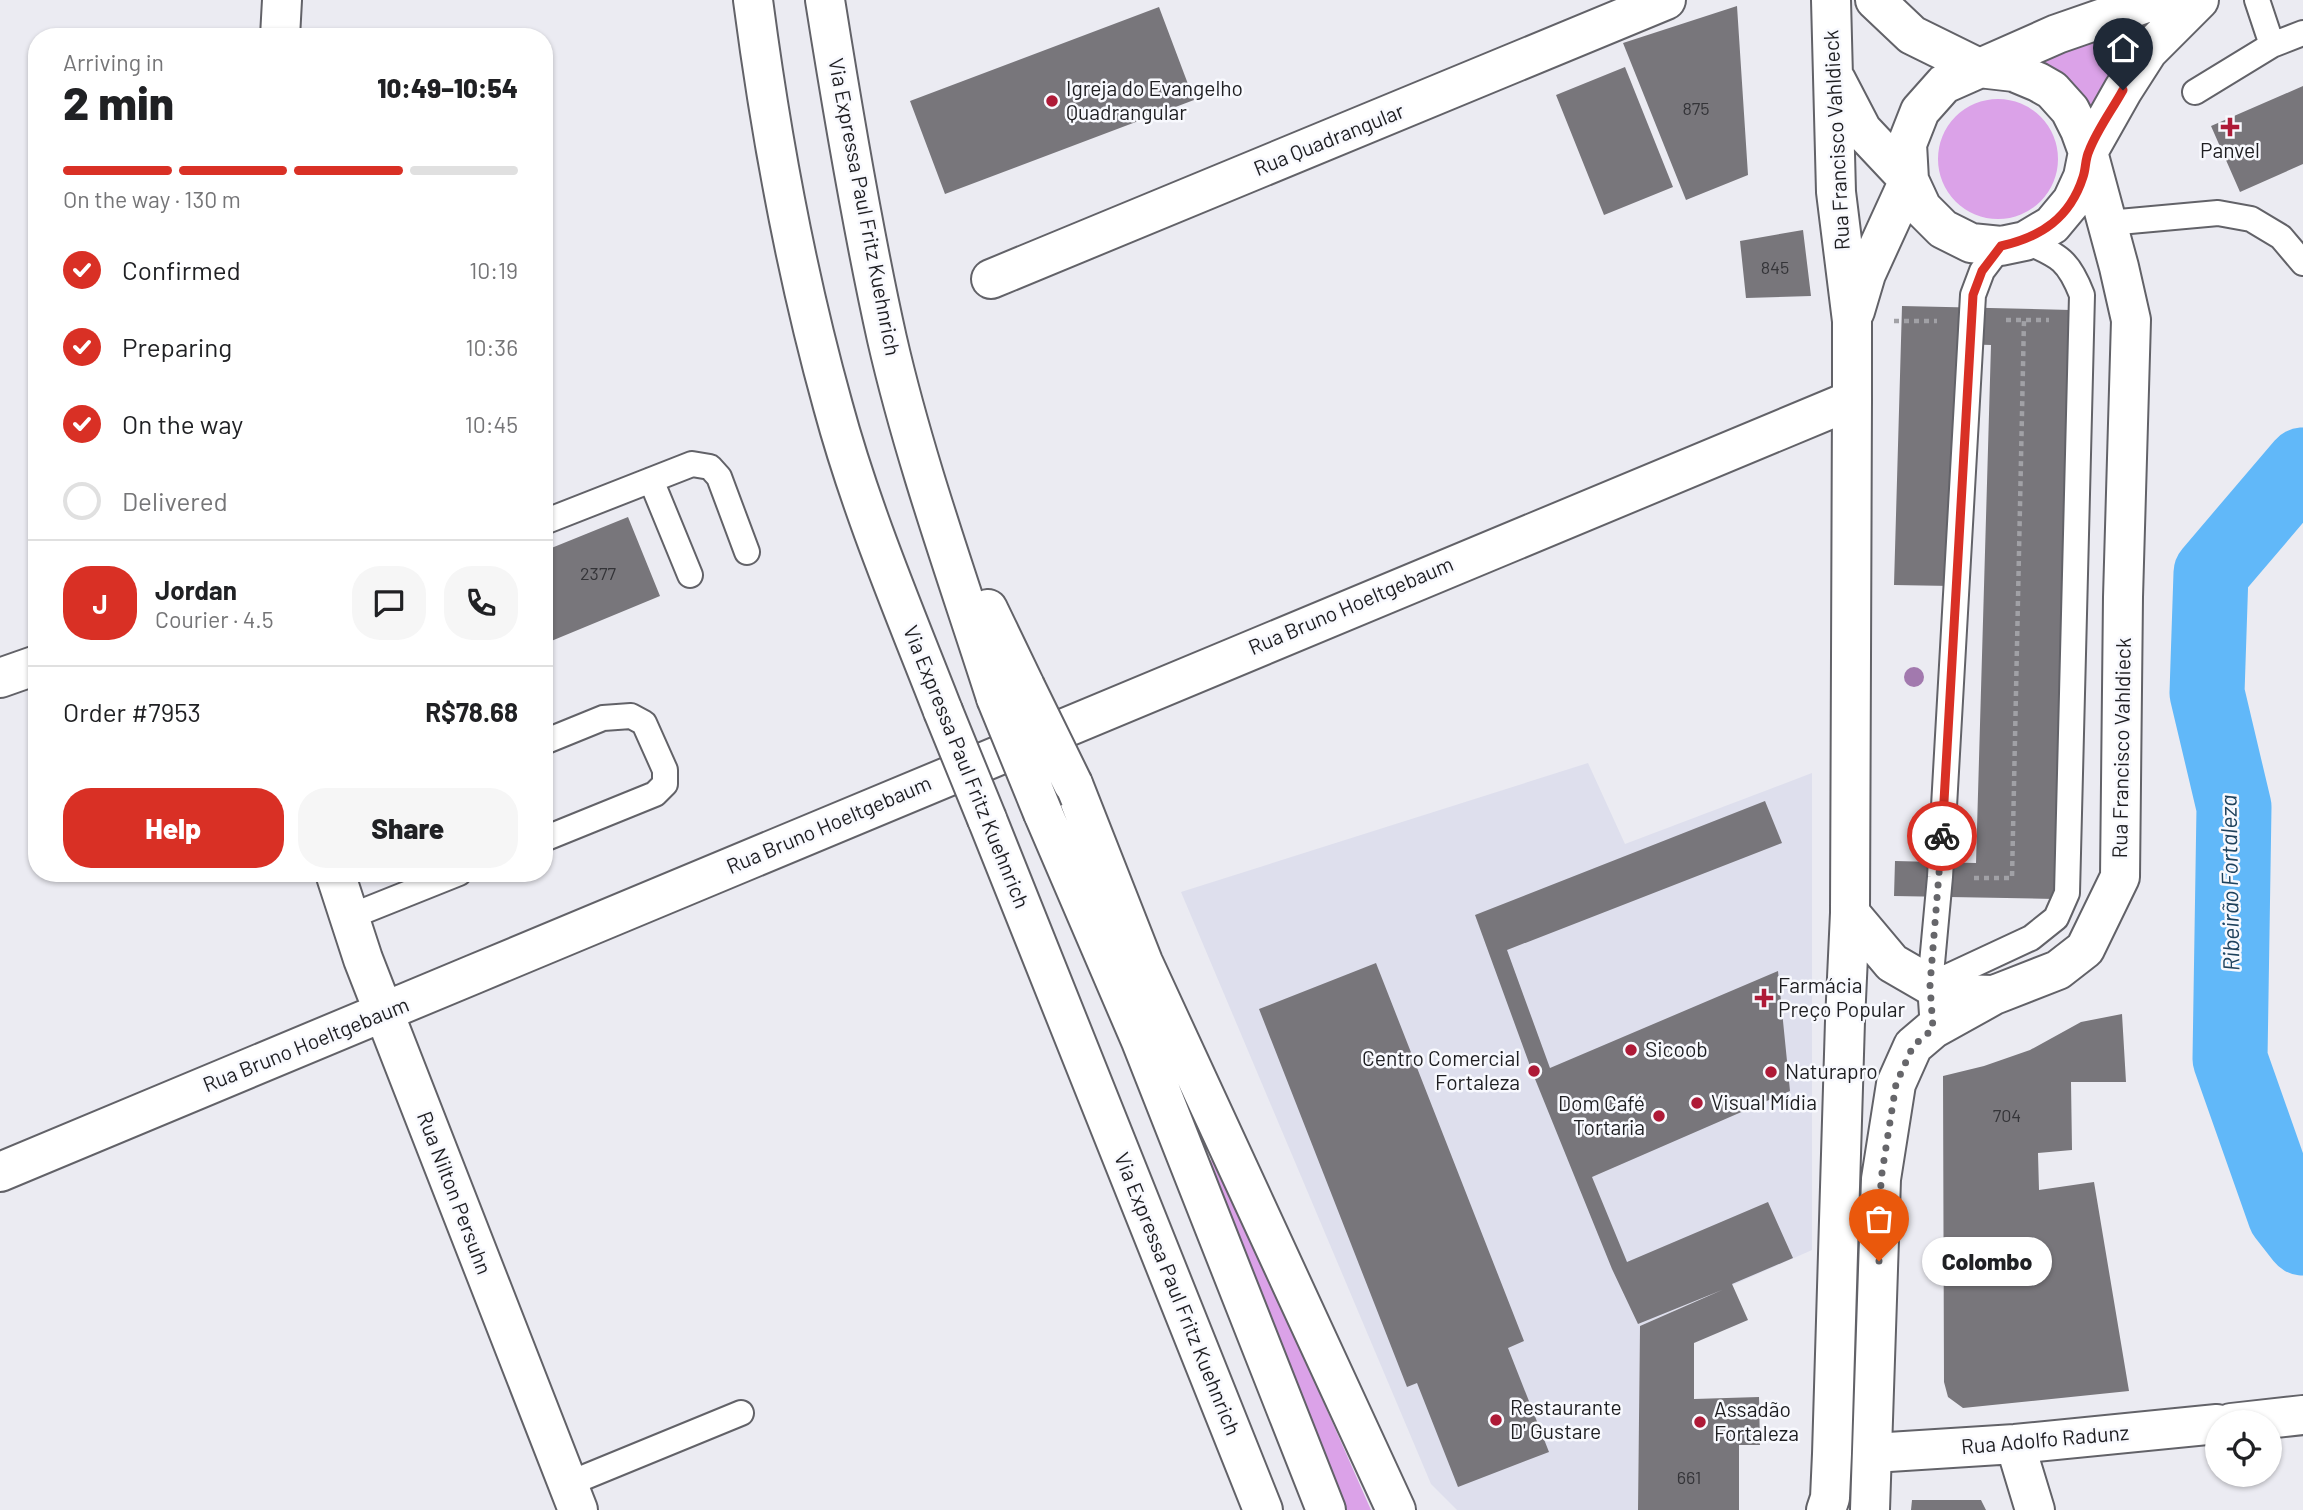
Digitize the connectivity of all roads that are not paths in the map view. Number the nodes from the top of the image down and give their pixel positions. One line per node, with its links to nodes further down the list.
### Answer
1 (282, 0): 10 (main road)
2 (753, 0): 49 (main road, Via Expressa Paul Fritz Kuehnrich, bridge)
3 (825, 0): 30 (main road, Via Expressa Paul Fritz Kuehnrich)
4 (1666, 0): 21 (main road, Rua Quadrangular)
5 (1830, 0): 14 (main road, Rua Francisco Vahldieck)
6 (1875, 0): 13 (main road, Rua Francisco Vahldieck)
7 (2155, 0): 13 (main road)
8 (2199, 0): 16 (main road)
9 (2257, 0): 12 (lane)
10 (280, 28)
11 (2303, 33): 12 (lane)
12 (2272, 45): 15 (lane)
13 (1979, 68): 16 (main road, Rua Francisco Vahldieck); 17 (main road)
14 (1831, 71): 17 (main road); 22 (main road, Rua Francisco Vahldieck)
15 (2195, 92)
16 (2088, 152): 18 (main road, Rua Francisco Vahldieck); 19 (main road)
17 (1909, 180): 19 (main road); 22 (main road, Rua Francisco Vahldieck)
18 (2108, 223): 20 (lane); 38 (main road, Rua Francisco Vahldieck)
19 (2013, 243): 37 (lane); 37 (lane)
20 (2303, 263)
21 (991, 279)
22 (1852, 321): 23 (main road, Rua Francisco Vahldieck)
23 (1852, 400): 35 (main road, Rua Francisco Vahldieck); 39 (main road, Rua Bruno Hoeltgebaum)
24 (651, 480): 25 (lane); 26 (lane); 27 (lane)
25 (553, 518)
26 (747, 552)
27 (690, 575)
28 (28, 669): 29 (main road)
29 (0, 678)
30 (1011, 692): 50 (main road, Via Expressa Paul Fritz Kuehnrich, bridge); 51 (main road, bridge)
31 (553, 738): 32 (lane)
32 (553, 835)
33 (338, 882): 36 (main road, Rua Nilton Persuhn)
34 (436, 882): 36 (lane)
35 (1850, 913): 37 (main road); 52 (main road, Rua Francisco Vahldieck)
36 (349, 917): 39 (main road, Rua Nilton Persuhn)
37 (1930, 985): 38 (main road); 40 (lane)
38 (1994, 995): 40 (main road, Rua Francisco Vahldieck)
39 (384, 1013): 41 (main road, Rua Bruno Hoeltgebaum); 48 (main road, Rua Nilton Persuhn)
40 (1933, 1029): 47 (main road, Rua Francisco Vahldieck)
41 (0, 1172)
42 (741, 1413): 48 (lane)
43 (2303, 1416): 44 (main road)
44 (2282, 1418)
45 (2205, 1425): 46 (main road, Rua Adolfo Radunz)
46 (2015, 1444): 47 (main road, Rua Adolfo Radunz); 54 (main road)
47 (1873, 1453): 53 (main road, Rua Francisco Vahldieck)
48 (573, 1497)
49 (1263, 1510)
50 (1326, 1510)
51 (1396, 1510)
52 (1826, 1510)
53 (1870, 1510)
54 (2035, 1510)

